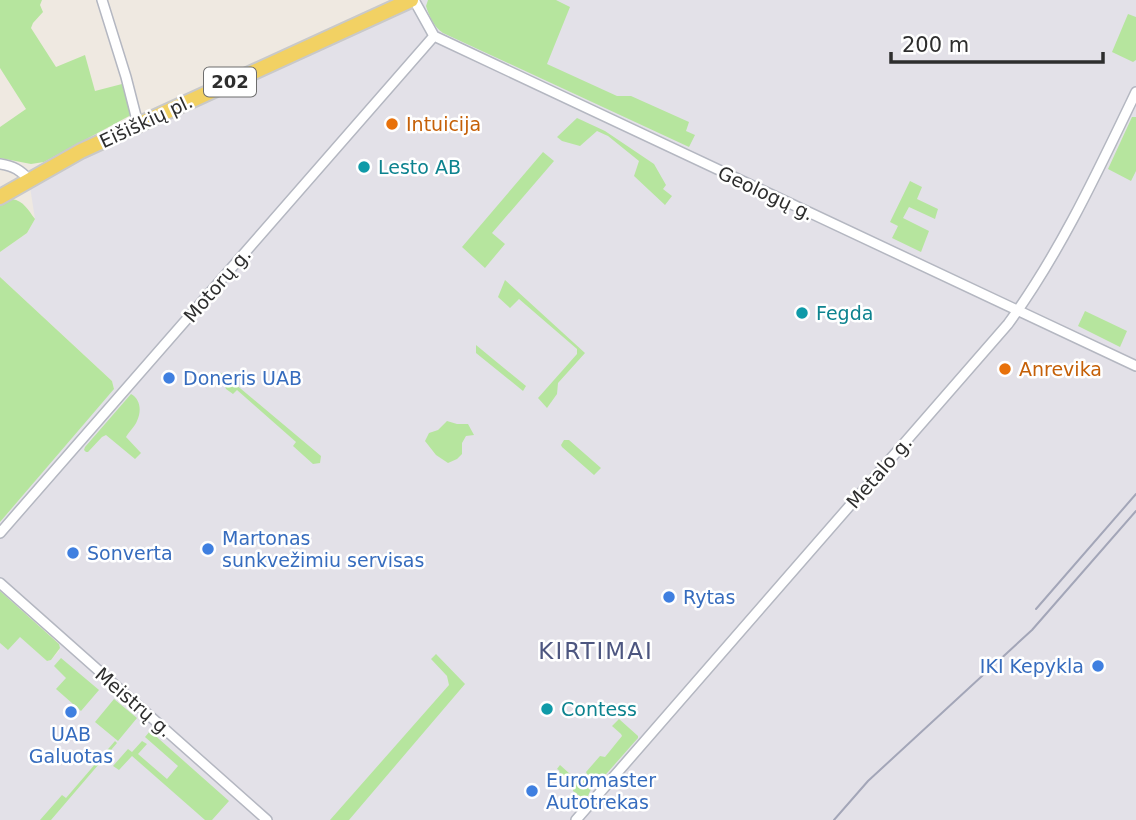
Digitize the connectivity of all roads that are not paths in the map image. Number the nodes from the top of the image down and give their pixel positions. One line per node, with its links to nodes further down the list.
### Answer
1 (102, 0): 5 (street)
2 (412, 0): 3 (street); 5 (main road, Eišiškių pl. / 202)
3 (433, 36): 9 (street, Geologų g.); 11 (street, Motorų g.)
4 (1136, 92): 9 (street, Metalo g.)
5 (138, 124): 7 (main road, Eišiškių pl. / 202)
6 (0, 164): 7 (street)
7 (29, 180): 8 (main road, Eišiškių pl. / 202)
8 (0, 197)
9 (1017, 312): 10 (street, Geologų g.); 14 (street, Metalo g.)
10 (1136, 366)
11 (0, 533)
12 (0, 583): 13 (street, Meistrų g.)
13 (267, 820)
14 (576, 820)

